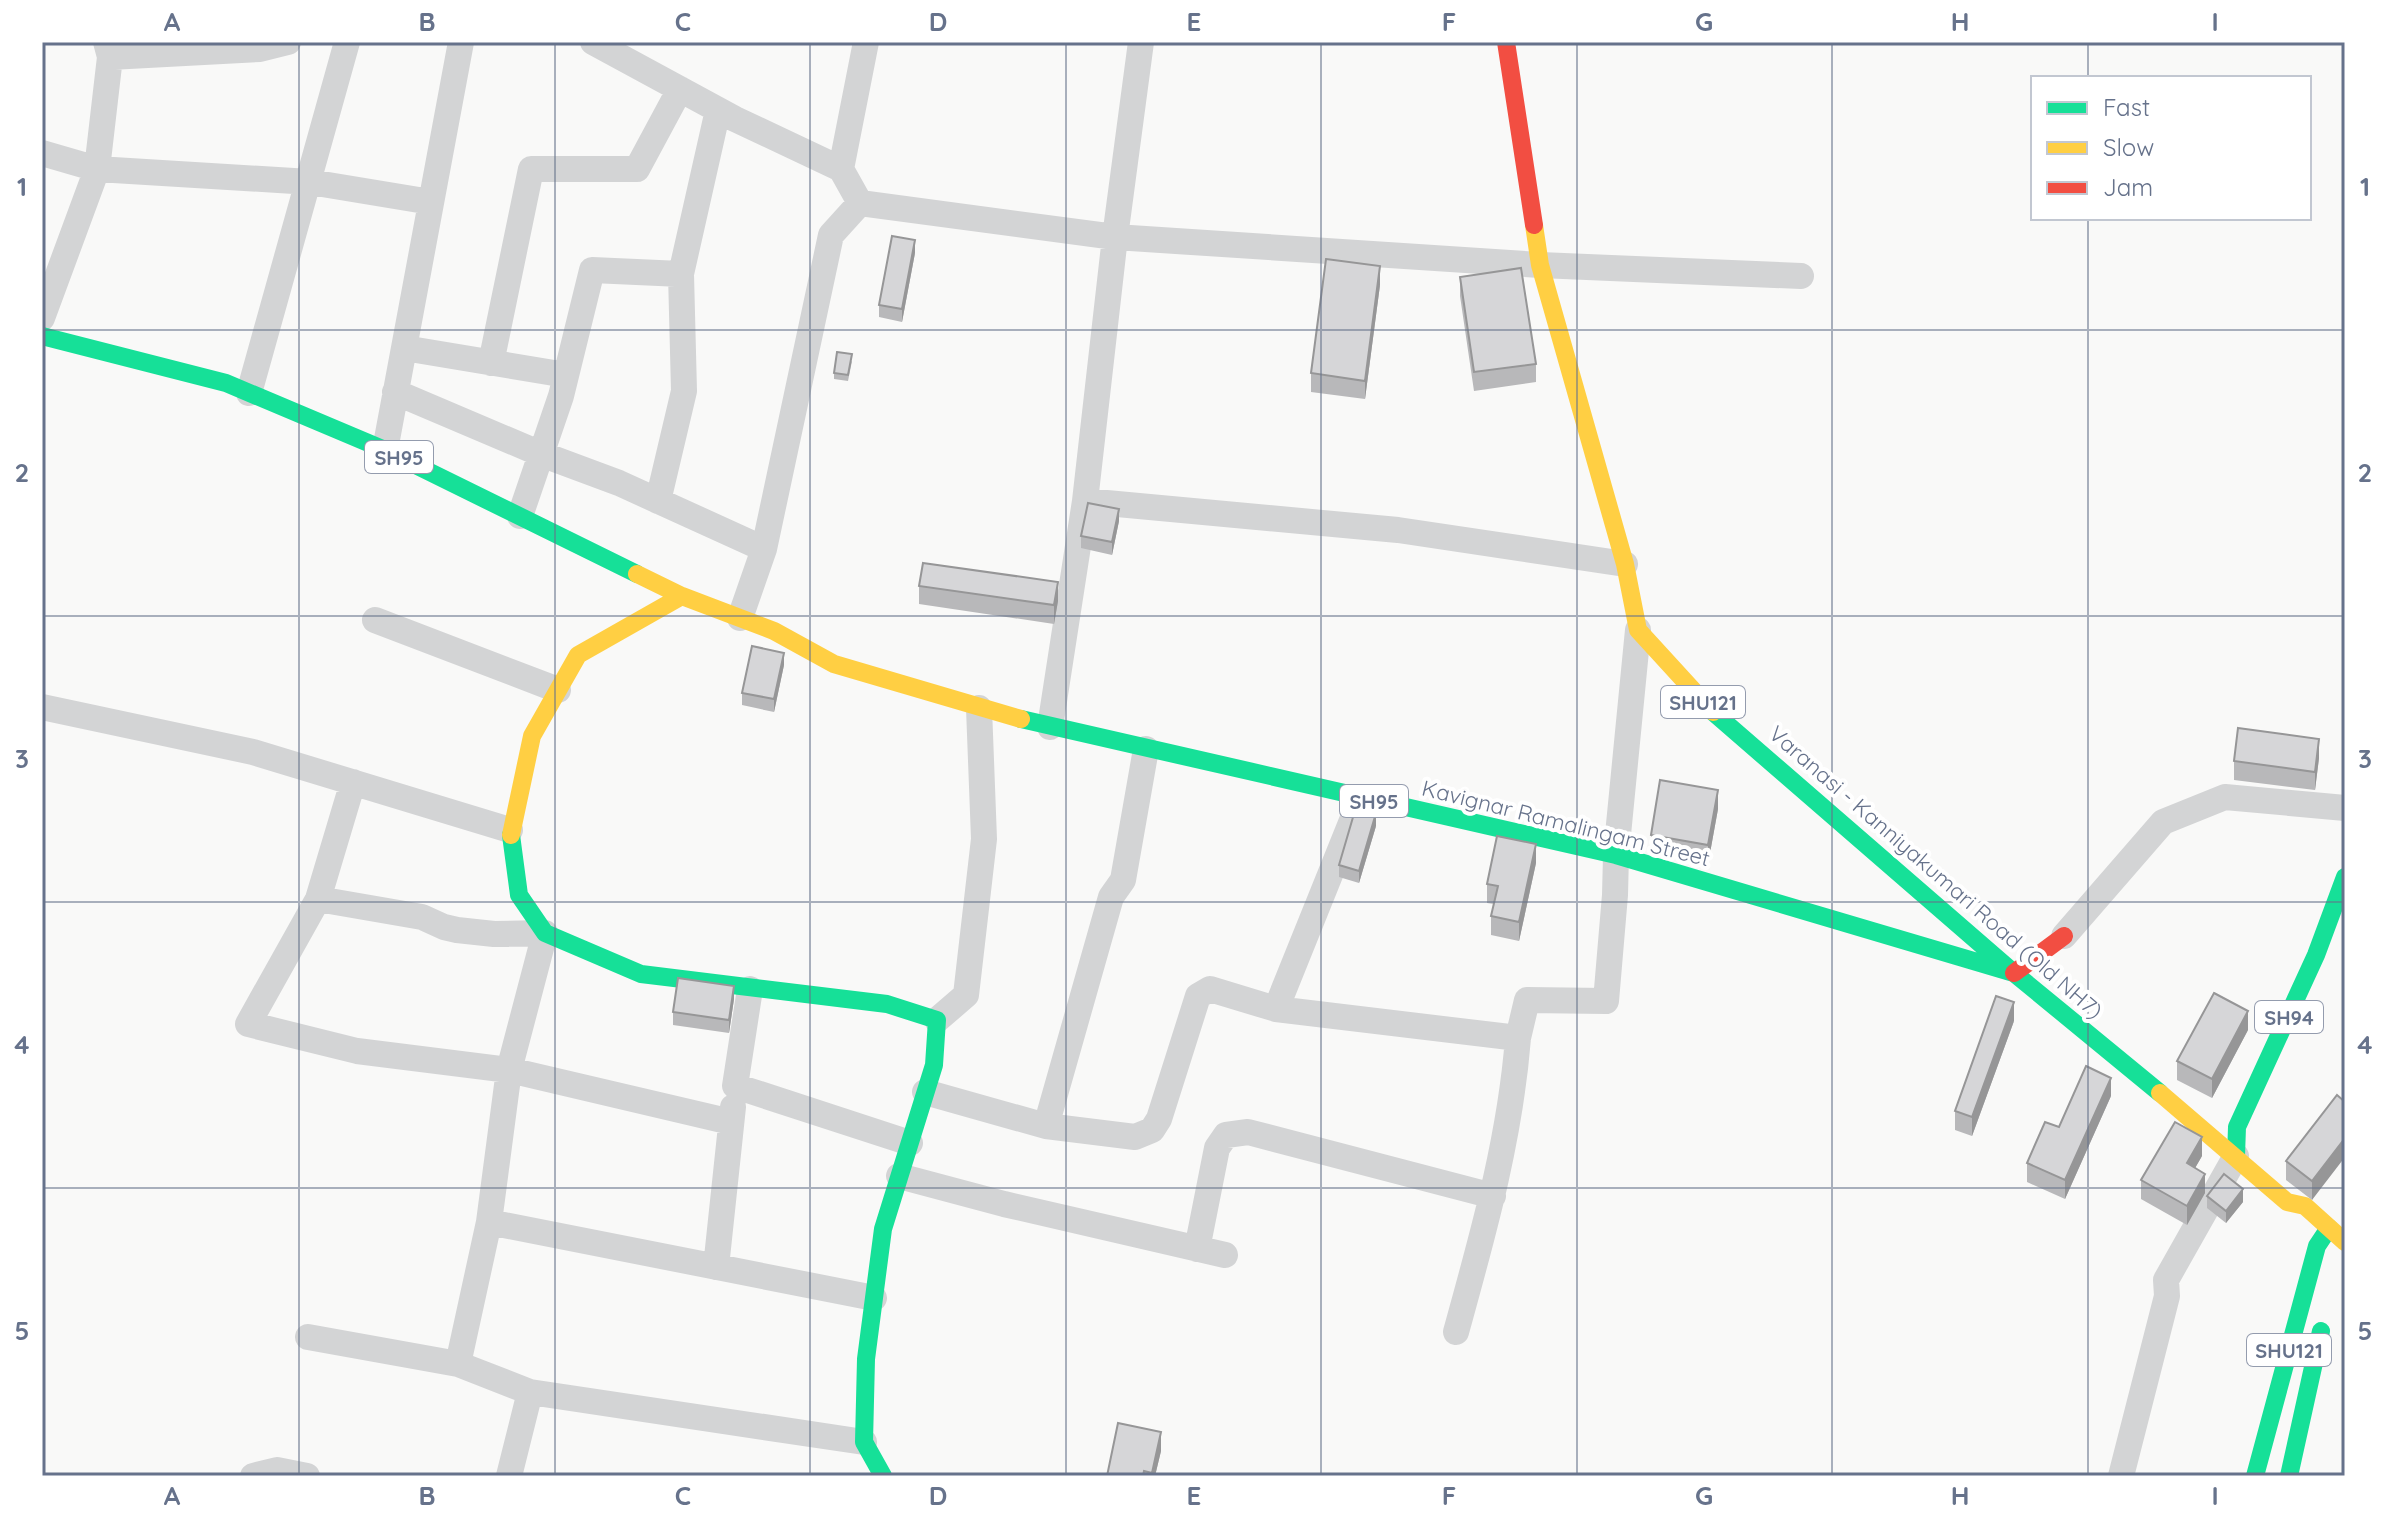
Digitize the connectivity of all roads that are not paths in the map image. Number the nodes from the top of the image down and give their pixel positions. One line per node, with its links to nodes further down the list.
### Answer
1 (288, 42): 8 (street)
2 (347, 42): 15 (street)
3 (461, 42): 16 (street)
4 (593, 42): 9 (street)
5 (866, 42): 14 (street)
6 (1141, 42): 18 (street)
7 (1506, 42): 19 (main road)
8 (108, 50): 13 (street)
9 (638, 54): 10 (street)
10 (680, 89): 11 (street); 25 (street)
11 (718, 110): 14 (street); 20 (street)
12 (42, 153): 13 (street)
13 (97, 169): 15 (street); 22 (street)
14 (841, 169): 17 (street)
15 (310, 182): 16 (street); 28 (street)
16 (431, 202): 24 (street)
17 (860, 203): 18 (street); 34 (street)
18 (1115, 237): 19 (street); 32 (street)
19 (1540, 265): 21 (street); 35 (main road)
20 (681, 274): 26 (street); 31 (street)
21 (1801, 276)
22 (42, 318)
23 (42, 336): 28 (main road, SH95)
24 (404, 348): 25 (street); 27 (street)
25 (491, 363): 26 (street)
26 (566, 375): 30 (street)
27 (395, 392): 29 (street); 30 (street)
28 (249, 393): 29 (main road, SH95)
29 (385, 450): 33 (main road, SH95)
30 (541, 454): 31 (street); 33 (street)
31 (658, 501): 34 (street)
32 (1085, 501): 35 (street); 43 (street)
33 (520, 516): 36 (main road, SH95)
34 (764, 549): 37 (street)
35 (1625, 564): 39 (main road)
36 (682, 596): 37 (main road, SH95); 40 (main road)
37 (740, 618): 42 (main road, Kavignar Ramalingam Street / SH95)
38 (375, 620): 40 (street)
39 (1638, 630): 49 (street); 54 (main road, Varanasi - Kanniyakumari Road (Old NH7) / SHU121)
40 (558, 690): 48 (main road)
41 (42, 707): 45 (street)
42 (979, 708): 43 (main road, Kavignar Ramalingam Street / SH95); 57 (street)
43 (1050, 727): 44 (main road, Kavignar Ramalingam Street / SH95)
44 (1146, 749): 46 (main road, Kavignar Ramalingam Street / SH95); 63 (street)
45 (353, 782): 48 (street); 51 (street)
46 (1361, 798): 49 (main road, Kavignar Ramalingam Street / SH95); 56 (street)
47 (2345, 808): 53 (street)
48 (510, 830): 52 (main road)
49 (1616, 855): 54 (main road, Kavignar Ramalingam Street / SH95); 58 (street)
50 (2345, 877): 65 (main road, SH94)
51 (318, 899): 52 (street); 59 (street)
52 (545, 933): 55 (main road); 59 (street)
53 (2064, 936): 54 (main road)
54 (2014, 973): 65 (main road, Varanasi - Kanniyakumari Road (Old NH7) / SHU121)
55 (750, 989): 57 (main road); 60 (street)
56 (1276, 1009): 58 (street); 63 (street)
57 (937, 1020): 61 (main road)
58 (1518, 1038): 67 (street)
59 (509, 1070): 62 (street); 69 (street)
60 (735, 1086): 62 (street); 64 (street)
61 (925, 1092): 63 (street); 64 (main road)
62 (731, 1122): 75 (street)
63 (1046, 1126)
64 (910, 1143): 66 (main road)
65 (2236, 1156): 68 (main road, Varanasi - Kanniyakumari Road (Old NH7)); 87 (street)
66 (899, 1176): 72 (street); 76 (main road)
67 (1493, 1196): 72 (street); 78 (street)
68 (2287, 1202): 70 (main road, Varanasi - Kanniyakumari Road (Old NH7)); 71 (main road)
69 (489, 1222): 75 (street); 80 (street)
70 (2329, 1228): 71 (main road, SHU121); 73 (main road, Varanasi - Kanniyakumari Road (Old NH7))
71 (2317, 1246): 73 (main road); 88 (main road, SHU121)
72 (1197, 1249): 74 (street)
73 (2341, 1252)
74 (1225, 1255)
75 (716, 1267): 76 (street)
76 (874, 1298): 82 (main road)
77 (2326, 1309): 89 (main road, SHU121)
78 (1456, 1332)
79 (308, 1337): 80 (street)
80 (458, 1364): 81 (street)
81 (530, 1392): 82 (street); 85 (street)
82 (864, 1442): 86 (main road)
83 (253, 1476): 84 (street)
84 (307, 1476)
85 (509, 1476)
86 (883, 1476)
87 (2121, 1476)
88 (2255, 1476)
89 (2289, 1476)

